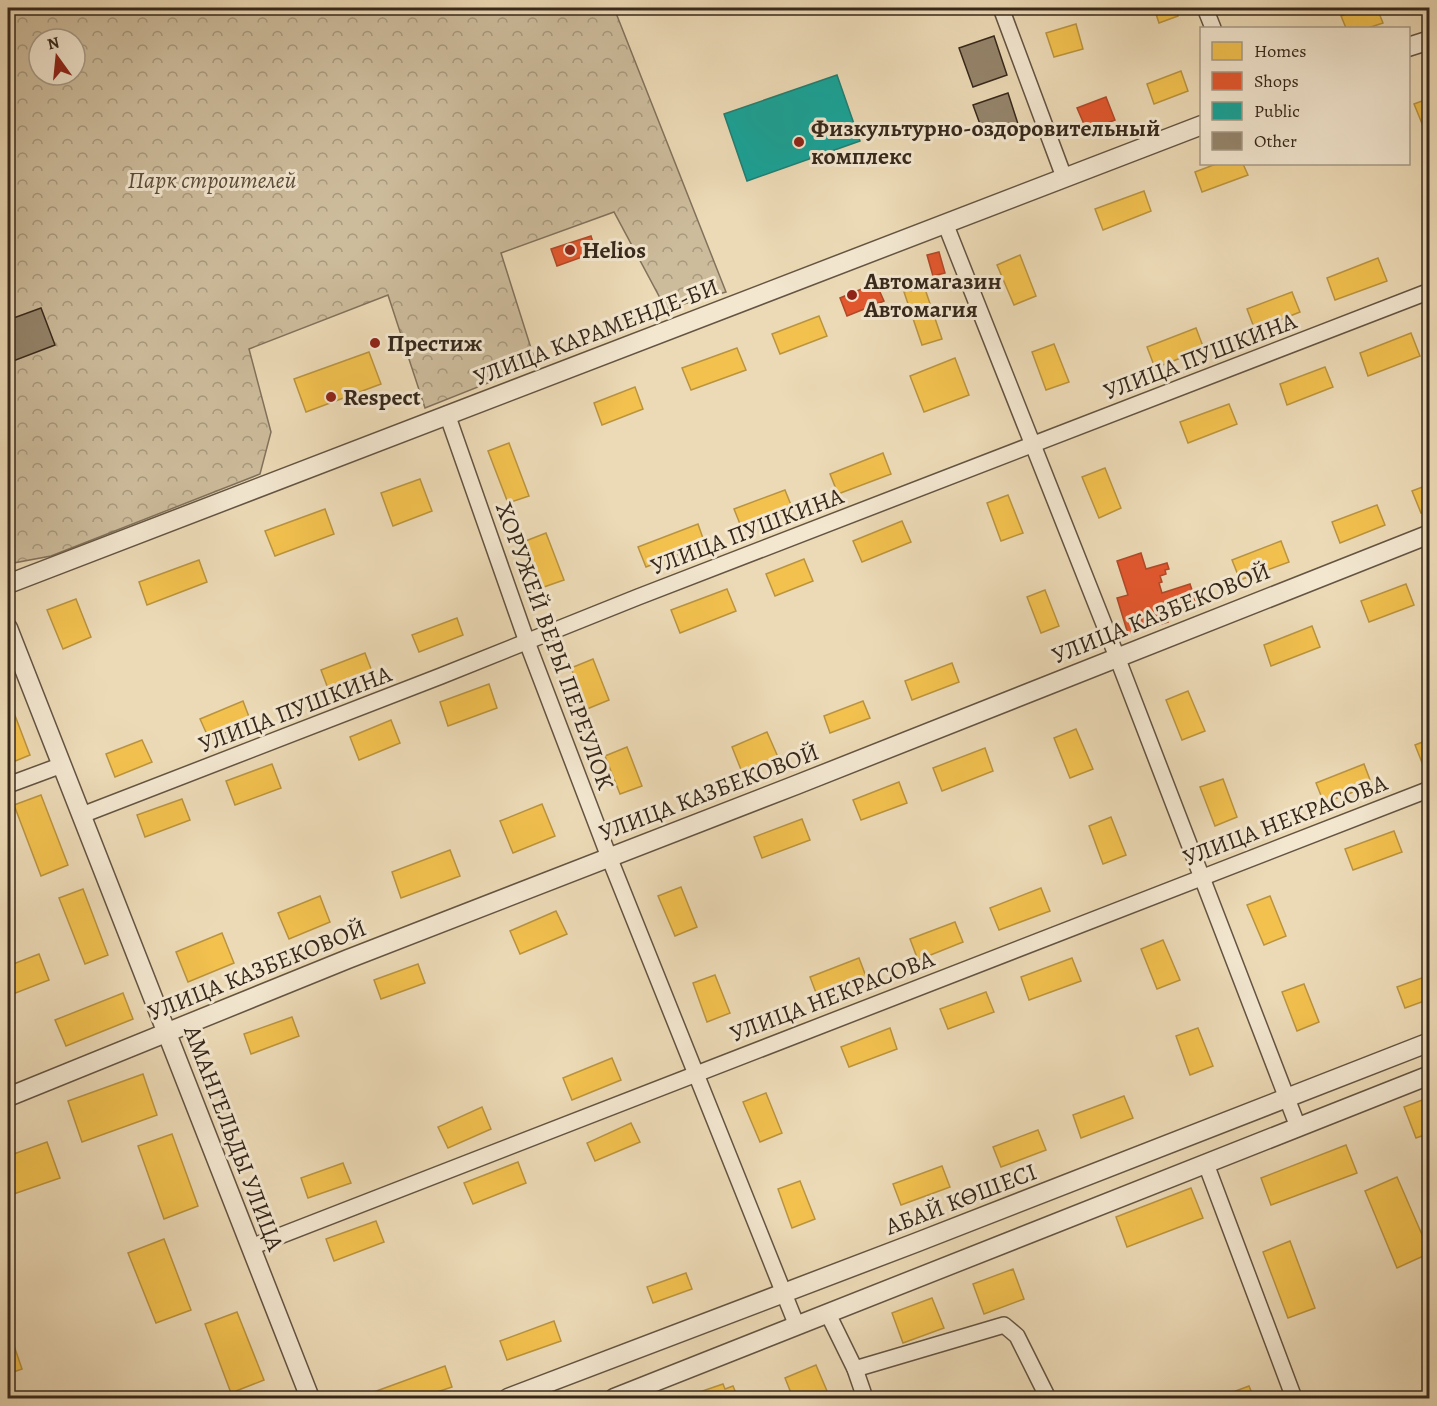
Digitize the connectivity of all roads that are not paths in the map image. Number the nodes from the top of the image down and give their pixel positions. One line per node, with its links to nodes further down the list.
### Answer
1 (1001, 8): 7 (street)
2 (1205, 8): 3 (street)
3 (1214, 27)
4 (1430, 40): 5 (street)
5 (1410, 46)
6 (1200, 125): 7 (street, УЛИЦА КАРАМЕНДЕ-БИ)
7 (1064, 177): 8 (street, УЛИЦА КАРАМЕНДЕ-БИ)
8 (945, 223): 10 (street, УЛИЦА КАРАМЕНДЕ-БИ); 11 (street)
9 (1430, 291): 11 (street, УЛИЦА ПУШКИНА)
10 (447, 414): 13 (street, УЛИЦА КАРАМЕНДЕ-БИ); 15 (street, ХОРУЖЕЙ ВЕРЫ ПЕРЕУЛОК)
11 (1033, 444): 15 (street, УЛИЦА ПУШКИНА); 16 (street)
12 (1430, 534): 16 (street, УЛИЦА КАЗБЕКОВОЙ)
13 (8, 584)
14 (8, 628): 17 (street, АМАНГЕЛЬДЫ УЛИЦА)
15 (527, 642): 20 (street, УЛИЦА ПУШКИНА); 21 (street, ХОРУЖЕЙ ВЕРЫ ПЕРЕУЛОК)
16 (1117, 657): 21 (street, УЛИЦА КАЗБЕКОВОЙ); 22 (street)
17 (62, 765): 18 (street); 20 (street, АМАНГЕЛЬДЫ УЛИЦА)
18 (8, 785)
19 (1430, 789): 22 (street, УЛИЦА НЕКРАСОВА)
20 (82, 815): 23 (street, АМАНГЕЛЬДЫ УЛИЦА)
21 (609, 857): 23 (street, УЛИЦА КАЗБЕКОВОЙ); 25 (street, ХОРУЖЕЙ ВЕРЫ ПЕРЕУЛОК)
22 (1201, 877): 25 (street, УЛИЦА НЕКРАСОВА); 28 (street)
23 (167, 1032): 27 (street, УЛИЦА КАЗБЕКОВОЙ); 31 (street, АМАНГЕЛЬДЫ УЛИЦА)
24 (1430, 1042): 28 (street, АБАЙ КӨШЕСІ)
25 (694, 1074): 31 (street, УЛИЦА НЕКРАСОВА); 32 (street, ХОРУЖЕЙ ВЕРЫ ПЕРЕУЛОК)
26 (1430, 1075): 29 (street)
27 (8, 1097)
28 (1286, 1098): 29 (street); 32 (street, АБАЙ КӨШЕСІ)
29 (1298, 1127): 30 (street)
30 (1206, 1164): 33 (street); 41 (street)
31 (251, 1247): 36 (street, АМАНГЕЛЬДЫ УЛИЦА)
32 (784, 1293): 34 (street, ХОРУЖЕЙ ВЕРЫ ПЕРЕУЛОК); 37 (street, АБАЙ КӨШЕСІ)
33 (828, 1314): 34 (street); 35 (street)
34 (797, 1326): 38 (street)
35 (855, 1369): 39 (street); 40 (street)
36 (310, 1398)
37 (508, 1398)
38 (614, 1398)
39 (865, 1398)
40 (1048, 1398)
41 (1294, 1398)

